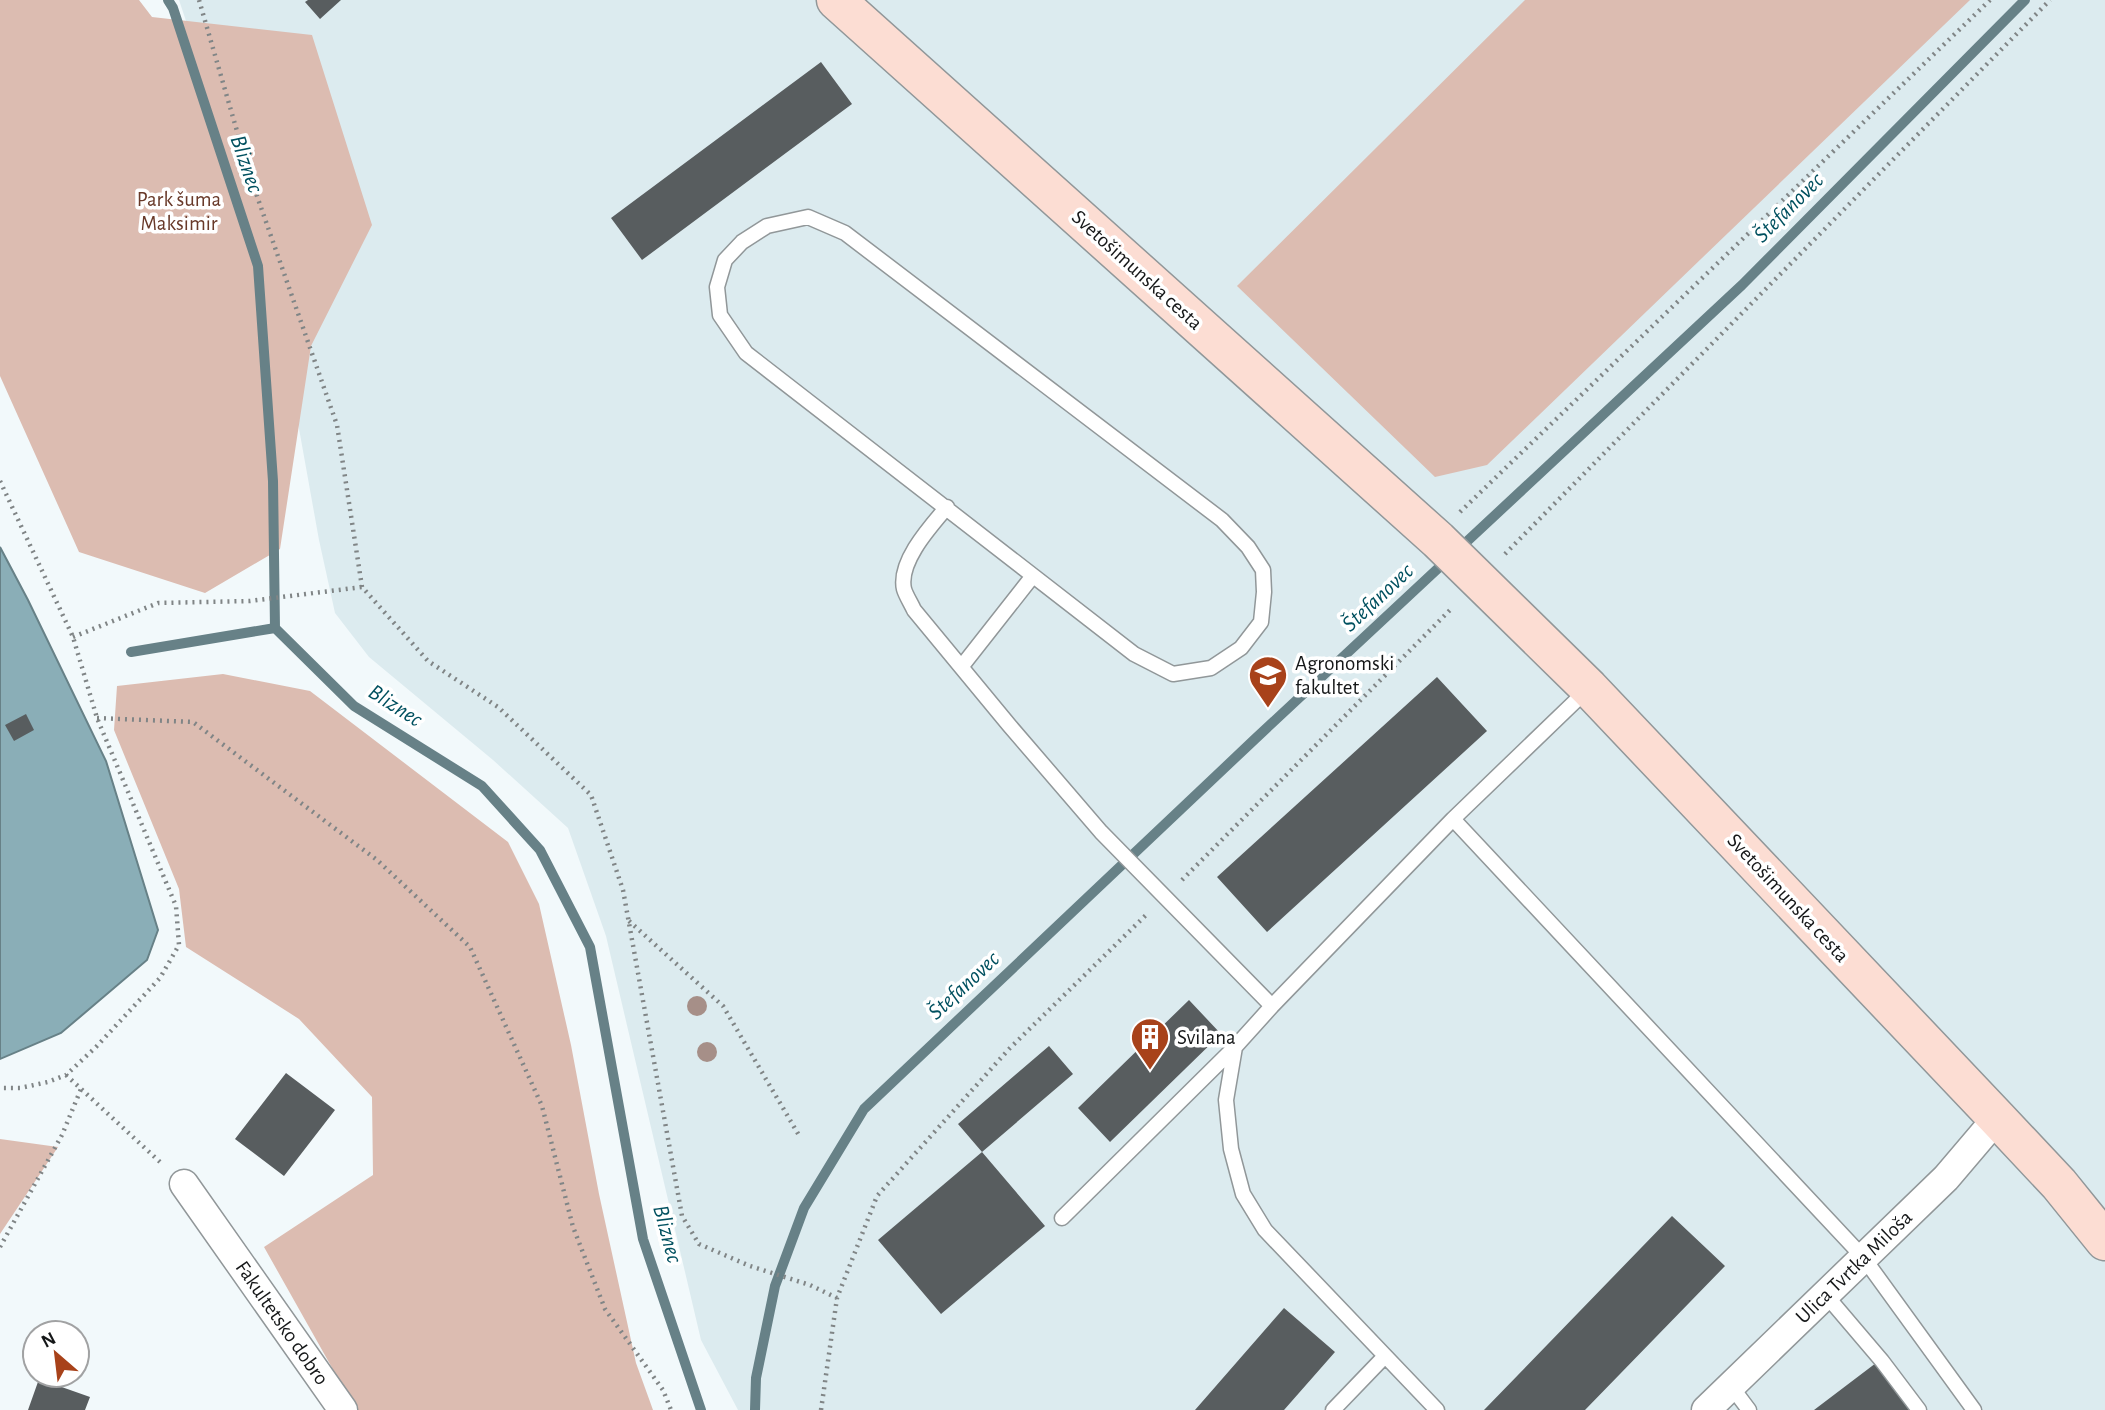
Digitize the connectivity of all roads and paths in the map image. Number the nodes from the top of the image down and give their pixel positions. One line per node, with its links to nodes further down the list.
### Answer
1 (199, 0): 9 (path)
2 (836, 0): 7 (street, Svetošimunska cesta)
3 (1990, 0): 7 (path)
4 (2050, 0): 7 (path)
5 (0, 481): 10 (path)
6 (947, 507): 8 (lane); 8 (lane); 11 (lane)
7 (1459, 550): 12 (street, Svetošimunska cesta); 15 (path)
8 (1032, 577): 11 (lane)
9 (362, 587): 10 (path); 16 (path)
10 (73, 637): 13 (path)
11 (961, 666): 15 (lane)
12 (1590, 688): 14 (lane); 22 (street, Svetošimunska cesta)
13 (97, 718): 19 (path); 34 (path)
14 (1453, 819): 17 (lane); 28 (lane)
15 (1161, 893): 17 (lane); 30 (path)
16 (628, 920): 23 (path); 30 (path)
17 (1272, 1006): 18 (lane)
18 (1235, 1047): 25 (lane); 31 (lane)
19 (66, 1075): 20 (path); 21 (path)
20 (0, 1088)
21 (81, 1089): 24 (path); 27 (path)
22 (1997, 1118): 26 (street, Svetošimunska cesta); 28 (street, Ulica Tvrtka Miloša)
23 (800, 1137)
24 (184, 1184): 33 (street, Fakultetsko dobro)
25 (1062, 1218)
26 (2105, 1241)
27 (0, 1247)
28 (1863, 1257): 29 (street, Ulica Tvrtka Miloša); 41 (lane)
29 (1825, 1294): 32 (street, Ulica Tvrtka Miloša); 40 (lane)
30 (837, 1297): 35 (path)
31 (1385, 1356): 36 (lane); 37 (lane)
32 (1731, 1386): 38 (street, Ulica Tvrtka Miloša); 39 (lane)
33 (343, 1410)
34 (671, 1410)
35 (821, 1410)
36 (1333, 1410)
37 (1437, 1410)
38 (1706, 1410)
39 (1749, 1410)
40 (1919, 1410)
41 (1974, 1410)

